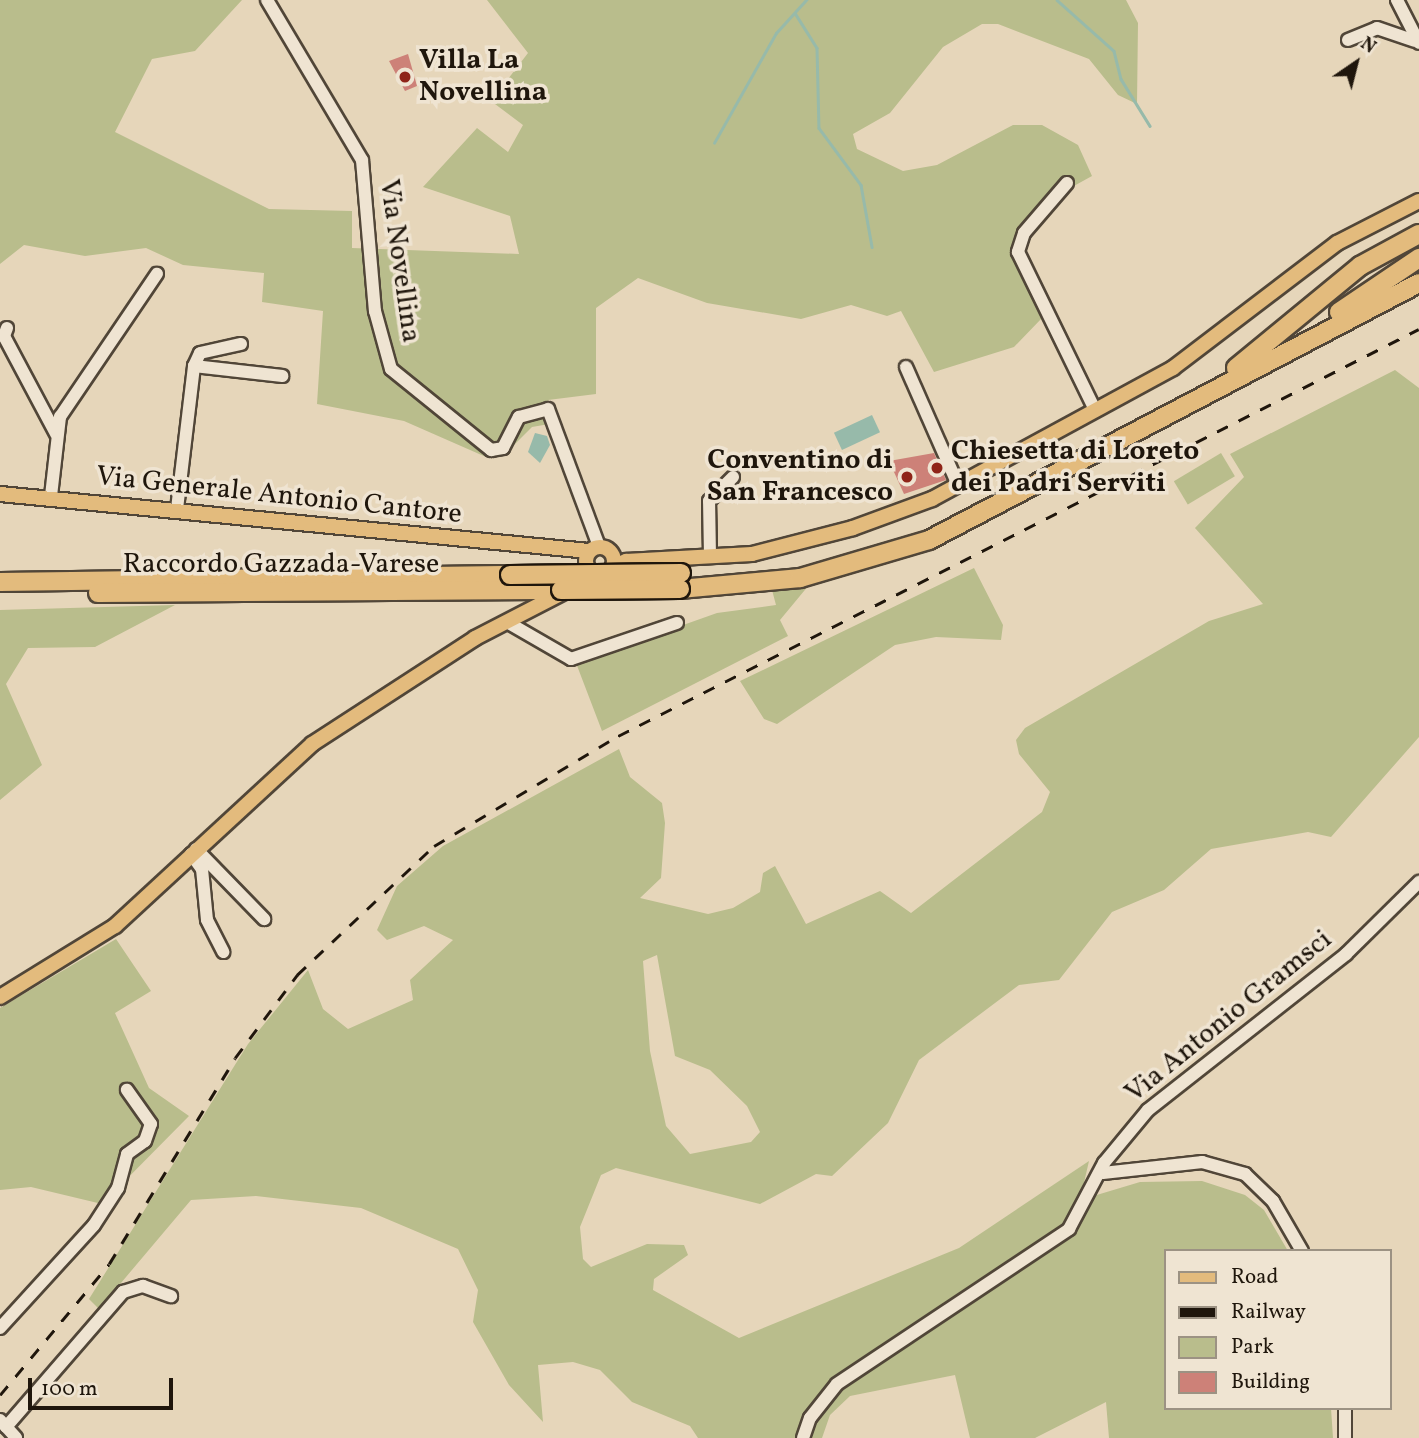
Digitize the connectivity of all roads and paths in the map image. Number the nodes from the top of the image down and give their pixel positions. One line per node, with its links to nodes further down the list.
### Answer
1 (267, 0): 27 (street, Via Novellina)
2 (1397, 0): 4 (street)
3 (1348, 40): 4 (street)
4 (1417, 42)
5 (1066, 183): 20 (street)
6 (1419, 201): 20 (main road)
7 (1419, 234): 14 (highway, Raccordo Gazzada-Varese)
8 (1419, 258): 11 (highway)
9 (157, 274): 21 (street)
10 (1419, 283): 15 (highway, Raccordo Gazzada-Varese)
11 (1375, 287): 14 (highway); 15 (highway)
12 (7, 328): 21 (street)
13 (241, 344): 16 (street)
14 (1241, 364): 19 (highway, Raccordo Gazzada-Varese)
15 (1260, 364): 19 (highway, Raccordo Gazzada-Varese)
16 (194, 366): 18 (street); 26 (street)
17 (906, 367): 23 (street)
18 (282, 376)
19 (1209, 392): 33 (highway, Raccordo Gazzada-Varese)
20 (1095, 410): 23 (main road)
21 (57, 434): 25 (street)
22 (733, 477): 29 (street)
23 (958, 485): 29 (main road)
24 (0, 494): 25 (main road, Via Generale Antonio Cantore)
25 (51, 496): 26 (main road, Via Generale Antonio Cantore)
26 (177, 509): 28 (main road, Via Generale Antonio Cantore)
27 (594, 549): 28 (main road, Via Generale Antonio Cantore); 30 (main road); 31 (main road)
28 (552, 551): 31 (main road, Via Generale Antonio Cantore)
29 (710, 556): 30 (main road)
30 (617, 561): 31 (main road)
31 (591, 571): 36 (main road)
32 (510, 575): 33 (highway, Raccordo Gazzada-Varese, bridge); 35 (highway, Raccordo Gazzada-Varese); 36 (highway, Raccordo Gazzada-Varese, bridge)
33 (681, 581): 36 (highway, Raccordo Gazzada-Varese, bridge)
34 (0, 582): 35 (highway, Raccordo Gazzada-Varese)
35 (472, 583): 36 (highway, Raccordo Gazzada-Varese); 37 (highway, Raccordo Gazzada-Varese)
36 (561, 592): 38 (main road)
37 (0, 593)
38 (507, 622): 39 (street); 40 (main road)
39 (677, 623)
40 (194, 851): 42 (street); 43 (street); 44 (main road)
41 (1419, 882): 46 (street, Via Antonio Gramsci)
42 (264, 919)
43 (223, 952)
44 (0, 997)
45 (127, 1090): 49 (street)
46 (1102, 1173): 47 (street); 53 (street, Via Antonio Gramsci)
47 (1301, 1249)
48 (171, 1296): 51 (street)
49 (0, 1328)
50 (1345, 1410): 54 (street)
51 (3, 1423): 52 (street)
52 (16, 1438)
53 (803, 1438)
54 (1346, 1438)

